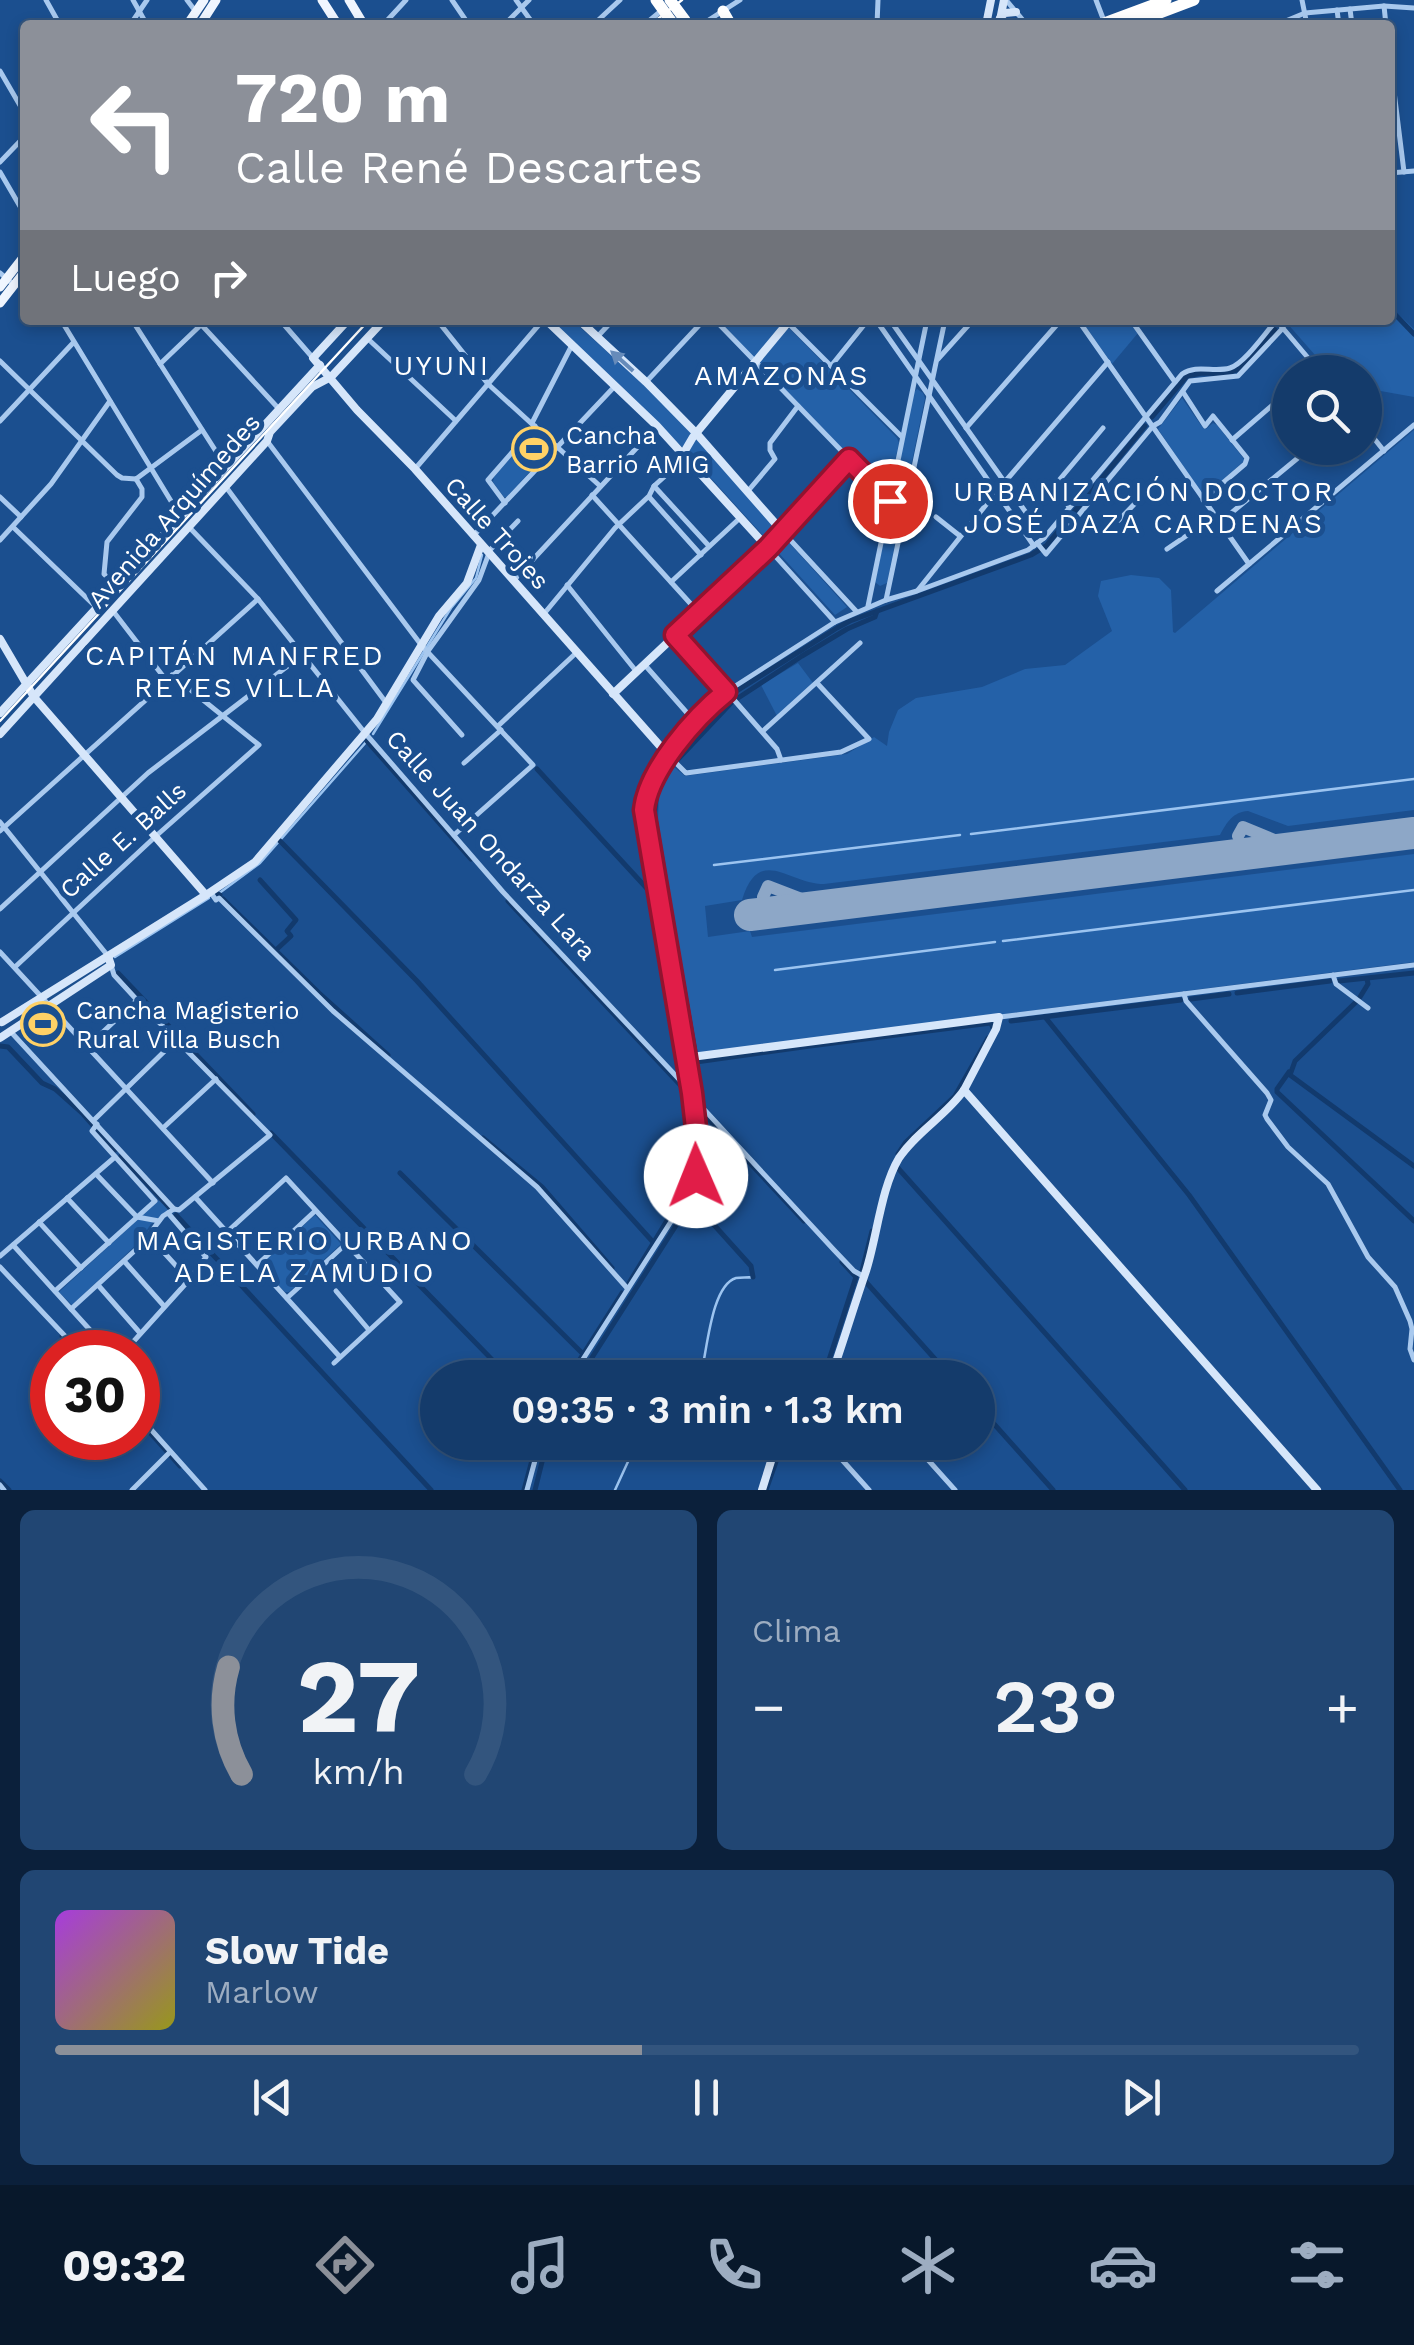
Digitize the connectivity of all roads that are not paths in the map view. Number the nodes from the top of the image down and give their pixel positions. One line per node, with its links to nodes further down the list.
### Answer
1 (133, 0): 18 (street)
2 (147, 0): 18 (street)
3 (406, 0): 24 (street)
4 (516, 0): 14 (street)
5 (529, 0): 14 (street)
6 (620, 0): 27 (street)
7 (740, 0): 19 (street)
8 (1005, 0): 20 (street)
9 (1166, 0): 33 (highway)
10 (1194, 0): 34 (highway)
11 (1302, 0): 21 (street)
12 (667, 2): 28 (street)
13 (1382, 4): 15 (street); 16 (street)
14 (521, 8): 25 (street); 26 (street)
15 (1414, 8)
16 (1350, 9): 17 (street); 38 (street)
17 (1337, 10): 21 (street); 37 (street)
18 (139, 11): 22 (street); 23 (street)
19 (722, 11): 29 (street); 30 (highway)
20 (1016, 12): 31 (street); 32 (street)
21 (1305, 13): 35 (street); 36 (street)
22 (133, 20)
23 (144, 20)
24 (388, 20)
25 (509, 20)
26 (530, 20)
27 (598, 20)
28 (649, 20)
29 (698, 20)
30 (728, 20)
31 (1000, 20)
32 (1023, 20)
33 (1114, 20)
34 (1141, 20)
35 (1288, 20)
36 (1306, 20)
37 (1338, 20)
38 (1351, 20)
39 (0, 71): 41 (street)
40 (1395, 99): 46 (street)
41 (20, 105)
42 (20, 141): 43 (street)
43 (0, 162)
44 (1414, 170): 46 (street)
45 (0, 172): 48 (street)
46 (1404, 172): 47 (street)
47 (1395, 173)
48 (20, 206)
49 (5, 281): 50 (main road)
50 (0, 303)
51 (64, 325): 81 (street)
52 (135, 325): 90 (street)
53 (198, 325): 90 (street)
54 (204, 325): 105 (street)
55 (284, 325): 87 (street, Calle Trojes)
56 (344, 325): 87 (street, Avenida Arquímedes)
57 (379, 325): 79 (street, Avenida Arquímedes)
58 (441, 325): 97 (street)
59 (540, 325): 97 (street)
60 (550, 325): 82 (street)
61 (584, 325): 80 (street)
62 (608, 325): 80 (street)
63 (699, 325): 95 (street)
64 (720, 325): 89 (street)
65 (785, 325): 89 (street)
66 (792, 325): 91 (street)
67 (864, 325): 91 (street)
68 (880, 325): 92 (street)
69 (894, 325): 84 (street)
70 (925, 325): 84 (street)
71 (944, 325): 85 (street)
72 (968, 325): 85 (street)
73 (1057, 325): 113 (street)
74 (1082, 325): 88 (street)
75 (1272, 325): 96 (street)
76 (1280, 325): 78 (street)
77 (1136, 327): 96 (street)
78 (1283, 328): 83 (street); 100 (street)
79 (367, 338): 93 (street, Avenida Arquímedes); 108 (street)
80 (596, 338): 95 (street, one-way to 80)
81 (74, 342): 99 (street); 102 (street)
82 (572, 345): 98 (street); 109 (street)
83 (1304, 355)
84 (918, 360): 92 (street); 94 (street)
85 (937, 360): 94 (street)
86 (0, 362): 99 (street)
87 (316, 362): 93 (street, Calle Trojes); 105 (street, Avenida Arquímedes)
88 (1108, 362): 106 (street); 131 (street)
89 (756, 363): 103 (street); 116 (street)
90 (160, 364): 115 (street)
91 (831, 366): 117 (street)
92 (915, 375): 101 (street); 117 (street)
93 (330, 377): 119 (street, Avenida Arquímedes); 129 (street, Calle Trojes)
94 (932, 380): 101 (street); 113 (street)
95 (646, 382): 116 (street)
96 (1175, 382): 106 (street)
97 (488, 384): 108 (street); 109 (street)
98 (615, 386): 111 (street); 121 (street)
99 (30, 390): 107 (street); 120 (street)
100 (1183, 392): 112 (street); 118 (street)
101 (929, 394): 136 (street); 174 (street)
102 (110, 402): 120 (street); 128 (street)
103 (798, 406): 125 (street); 137 (street)
104 (1272, 406): 118 (street)
105 (279, 409): 127 (street, Avenida Arquímedes)
106 (1147, 416): 112 (street); 144 (street)
107 (0, 421)
108 (456, 422): 129 (street)
109 (534, 424): 121 (street); 143 (street)
110 (1414, 425): 123 (street)
111 (657, 426): 124 (street); 132 (street)
112 (1153, 426): 141 (street); 161 (street)
113 (966, 428): 131 (street)
114 (1104, 428): 144 (street)
115 (202, 430): 127 (street); 128 (street)
116 (696, 433): 124 (street); 137 (street)
117 (902, 437): 142 (street)
118 (1232, 440): 141 (street)
119 (266, 441): 134 (street, Avenida Arquímedes); 185 (street)
120 (82, 443): 130 (street); 146 (street)
121 (557, 446): 132 (street); 143 (street)
122 (1382, 448): 123 (street)
123 (1384, 450): 166 (street)
124 (684, 456): 133 (street); 147 (street)
125 (849, 459): 142 (street); 155 (street)
126 (1288, 465): 150 (street)
127 (226, 466): 145 (street, Avenida Arquímedes)
128 (152, 468): 130 (street); 145 (street)
129 (415, 470): 156 (street, Calle Trojes)
130 (136, 479): 170 (street)
131 (1004, 482): 136 (street); 158 (street)
132 (600, 486): 138 (street)
133 (654, 486): 139 (street); 160 (street)
134 (226, 487): 154 (street, Avenida Arquímedes); 196 (street)
135 (1147, 490): 149 (street)
136 (997, 491): 157 (street); 161 (street)
137 (748, 492): 155 (street)
138 (592, 495): 152 (street); 167 (street)
139 (649, 496): 152 (street); 165 (street)
140 (0, 498): 146 (street)
141 (1203, 500): 150 (street)
142 (890, 501): 175 (street)
143 (505, 503): 156 (street)
144 (1069, 508): 158 (street)
145 (183, 514): 170 (street, Avenida Arquímedes)
146 (21, 516): 153 (street)
147 (741, 516): 160 (street); 162 (street)
148 (936, 518): 157 (street)
149 (1119, 520)
150 (1217, 520): 164 (street); 166 (street)
151 (518, 521): 163 (street)
152 (619, 524): 168 (street); 169 (street)
153 (13, 526): 159 (street); 176 (street)
154 (189, 527): 173 (street, Calle Juan Ondarza Lara); 177 (street, Avenida Arquímedes)
155 (782, 530): 162 (street); 179 (street)
156 (473, 536): 163 (street, Calle Trojes)
157 (960, 536): 171 (street)
158 (1044, 538): 161 (street)
159 (0, 540)
160 (709, 546): 165 (street)
161 (1038, 547): 171 (street)
162 (768, 548): 178 (street); 181 (street)
163 (486, 550): 167 (street, Calle Trojes); 185 (street)
164 (1166, 550)
165 (701, 555): 168 (street)
166 (1249, 564): 172 (street)
167 (513, 580): 180 (street, Calle Trojes)
168 (671, 582): 178 (street)
169 (567, 585): 180 (street); 188 (street)
170 (116, 586): 176 (street, Avenida Arquímedes)
171 (917, 591): 174 (street)
172 (1217, 591)
173 (258, 599): 187 (street, Calle Juan Ondarza Lara); 189 (street)
174 (886, 600): 175 (street)
175 (868, 607): 179 (street)
176 (97, 608): 191 (street, Avenida Arquímedes)
177 (113, 611): 189 (street); 194 (street, Avenida Arquímedes)
178 (699, 612): 182 (street)
179 (856, 612): 181 (street)
180 (543, 615): 186 (street, Calle Trojes)
181 (835, 622): 192 (street)
182 (675, 635): 188 (street); 192 (street)
183 (0, 639): 191 (street)
184 (860, 642): 190 (street)
185 (425, 649): 196 (street); 200 (street); 204 (street)
186 (576, 653): 193 (street, Calle Trojes); 200 (street)
187 (302, 655): 198 (street); 202 (street, Calle Juan Ondarza Lara)
188 (640, 668): 193 (street); 199 (street)
189 (169, 678): 198 (street); 205 (street)
190 (817, 682): 201 (street); 207 (street)
191 (25, 685): 194 (street); 197 (street, Avenida Arquímedes)
192 (726, 692): 199 (street)
193 (612, 694): 206 (street, Calle Trojes)
194 (34, 697): 203 (street, Avenida Arquímedes); 205 (street)
195 (735, 701): 201 (street)
196 (387, 704): 202 (street)
197 (2, 707)
198 (222, 715): 209 (street); 212 (street, Calle E. Balls)
199 (696, 722): 206 (street)
200 (499, 728): 208 (street); 211 (street)
201 (763, 731): 207 (street)
202 (364, 733): 211 (street, Calle Juan Ondarza Lara); 214 (street)
203 (0, 734)
204 (462, 735)
205 (84, 756): 209 (street); 210 (street)
206 (668, 756): 207 (street, Calle Trojes); 232 (street)
207 (781, 760)
208 (464, 762)
209 (121, 798): 212 (street); 213 (street)
210 (2, 827): 213 (street)
211 (454, 835): 236 (street, Calle Juan Ondarza Lara)
212 (156, 836): 214 (street); 216 (street, Calle E. Balls)
213 (41, 872): 215 (street); 216 (street)
214 (213, 896): 218 (street); 264 (street)
215 (0, 908)
216 (73, 912): 218 (street); 220 (street, Calle E. Balls)
217 (0, 952): 220 (street)
218 (110, 960): 223 (street); 224 (street)
219 (1414, 965): 221 (street)
220 (14, 967): 224 (street)
221 (1332, 975): 222 (street); 225 (street)
222 (1184, 994): 226 (street); 278 (street)
223 (137, 1000): 230 (street); 231 (street)
224 (45, 1001): 227 (street); 228 (street); 231 (street)
225 (1368, 1008)
226 (999, 1017): 232 (street); 235 (street)
227 (1, 1021): 228 (street)
228 (9, 1030): 229 (street); 238 (street)
229 (0, 1038)
230 (176, 1040): 233 (street); 234 (street)
231 (88, 1046): 234 (street)
232 (689, 1057): 236 (street)
233 (216, 1079): 239 (street); 243 (street)
234 (126, 1088): 238 (street); 239 (street)
235 (964, 1090): 261 (street); 292 (street)
236 (692, 1093): 237 (street)
237 (695, 1106): 261 (street); 264 (street)
238 (96, 1122): 240 (street); 241 (street)
239 (162, 1128): 243 (street)
240 (122, 1151): 241 (street); 247 (street)
241 (115, 1157): 242 (street); 248 (street)
242 (96, 1174): 245 (street); 248 (street)
243 (213, 1183): 244 (street)
244 (195, 1197): 247 (street); 251 (street)
245 (67, 1198): 250 (street); 253 (street)
246 (316, 1210): 251 (street); 254 (street); 258 (street)
247 (171, 1211): 249 (street); 262 (street)
248 (137, 1217): 249 (street); 253 (street)
249 (159, 1221): 252 (street)
250 (39, 1222): 255 (street); 260 (street)
251 (227, 1232): 258 (street)
252 (148, 1235): 257 (street); 262 (street)
253 (108, 1243): 260 (street)
254 (347, 1244): 267 (street); 274 (street)
255 (13, 1245): 256 (street); 266 (street)
256 (0, 1256)
257 (124, 1261): 263 (street); 268 (street)
258 (257, 1265): 267 (street)
259 (0, 1267): 270 (street)
260 (82, 1268): 266 (street)
261 (863, 1276): 276 (street)
262 (189, 1280): 268 (street)
263 (98, 1284): 269 (street); 272 (street)
264 (626, 1288): 277 (street)
265 (336, 1291): 274 (street)
266 (55, 1292): 269 (street)
267 (287, 1298): 275 (street)
268 (164, 1306): 273 (street)
269 (71, 1309): 271 (street)
270 (59, 1330)
271 (90, 1330)
272 (137, 1330)
273 (143, 1330)
274 (369, 1330): 275 (street)
275 (340, 1357): 279 (street)
276 (837, 1359)
277 (581, 1360)
278 (1414, 1360)
279 (334, 1363)
280 (160, 1440): 281 (street)
281 (170, 1452): 286 (street); 287 (street)
282 (535, 1460): 288 (street)
283 (771, 1460): 289 (street)
284 (842, 1460): 290 (street)
285 (928, 1460): 291 (street)
286 (132, 1490)
287 (205, 1490)
288 (527, 1490)
289 (762, 1490)
290 (869, 1490)
291 (955, 1490)
292 (1317, 1490)

